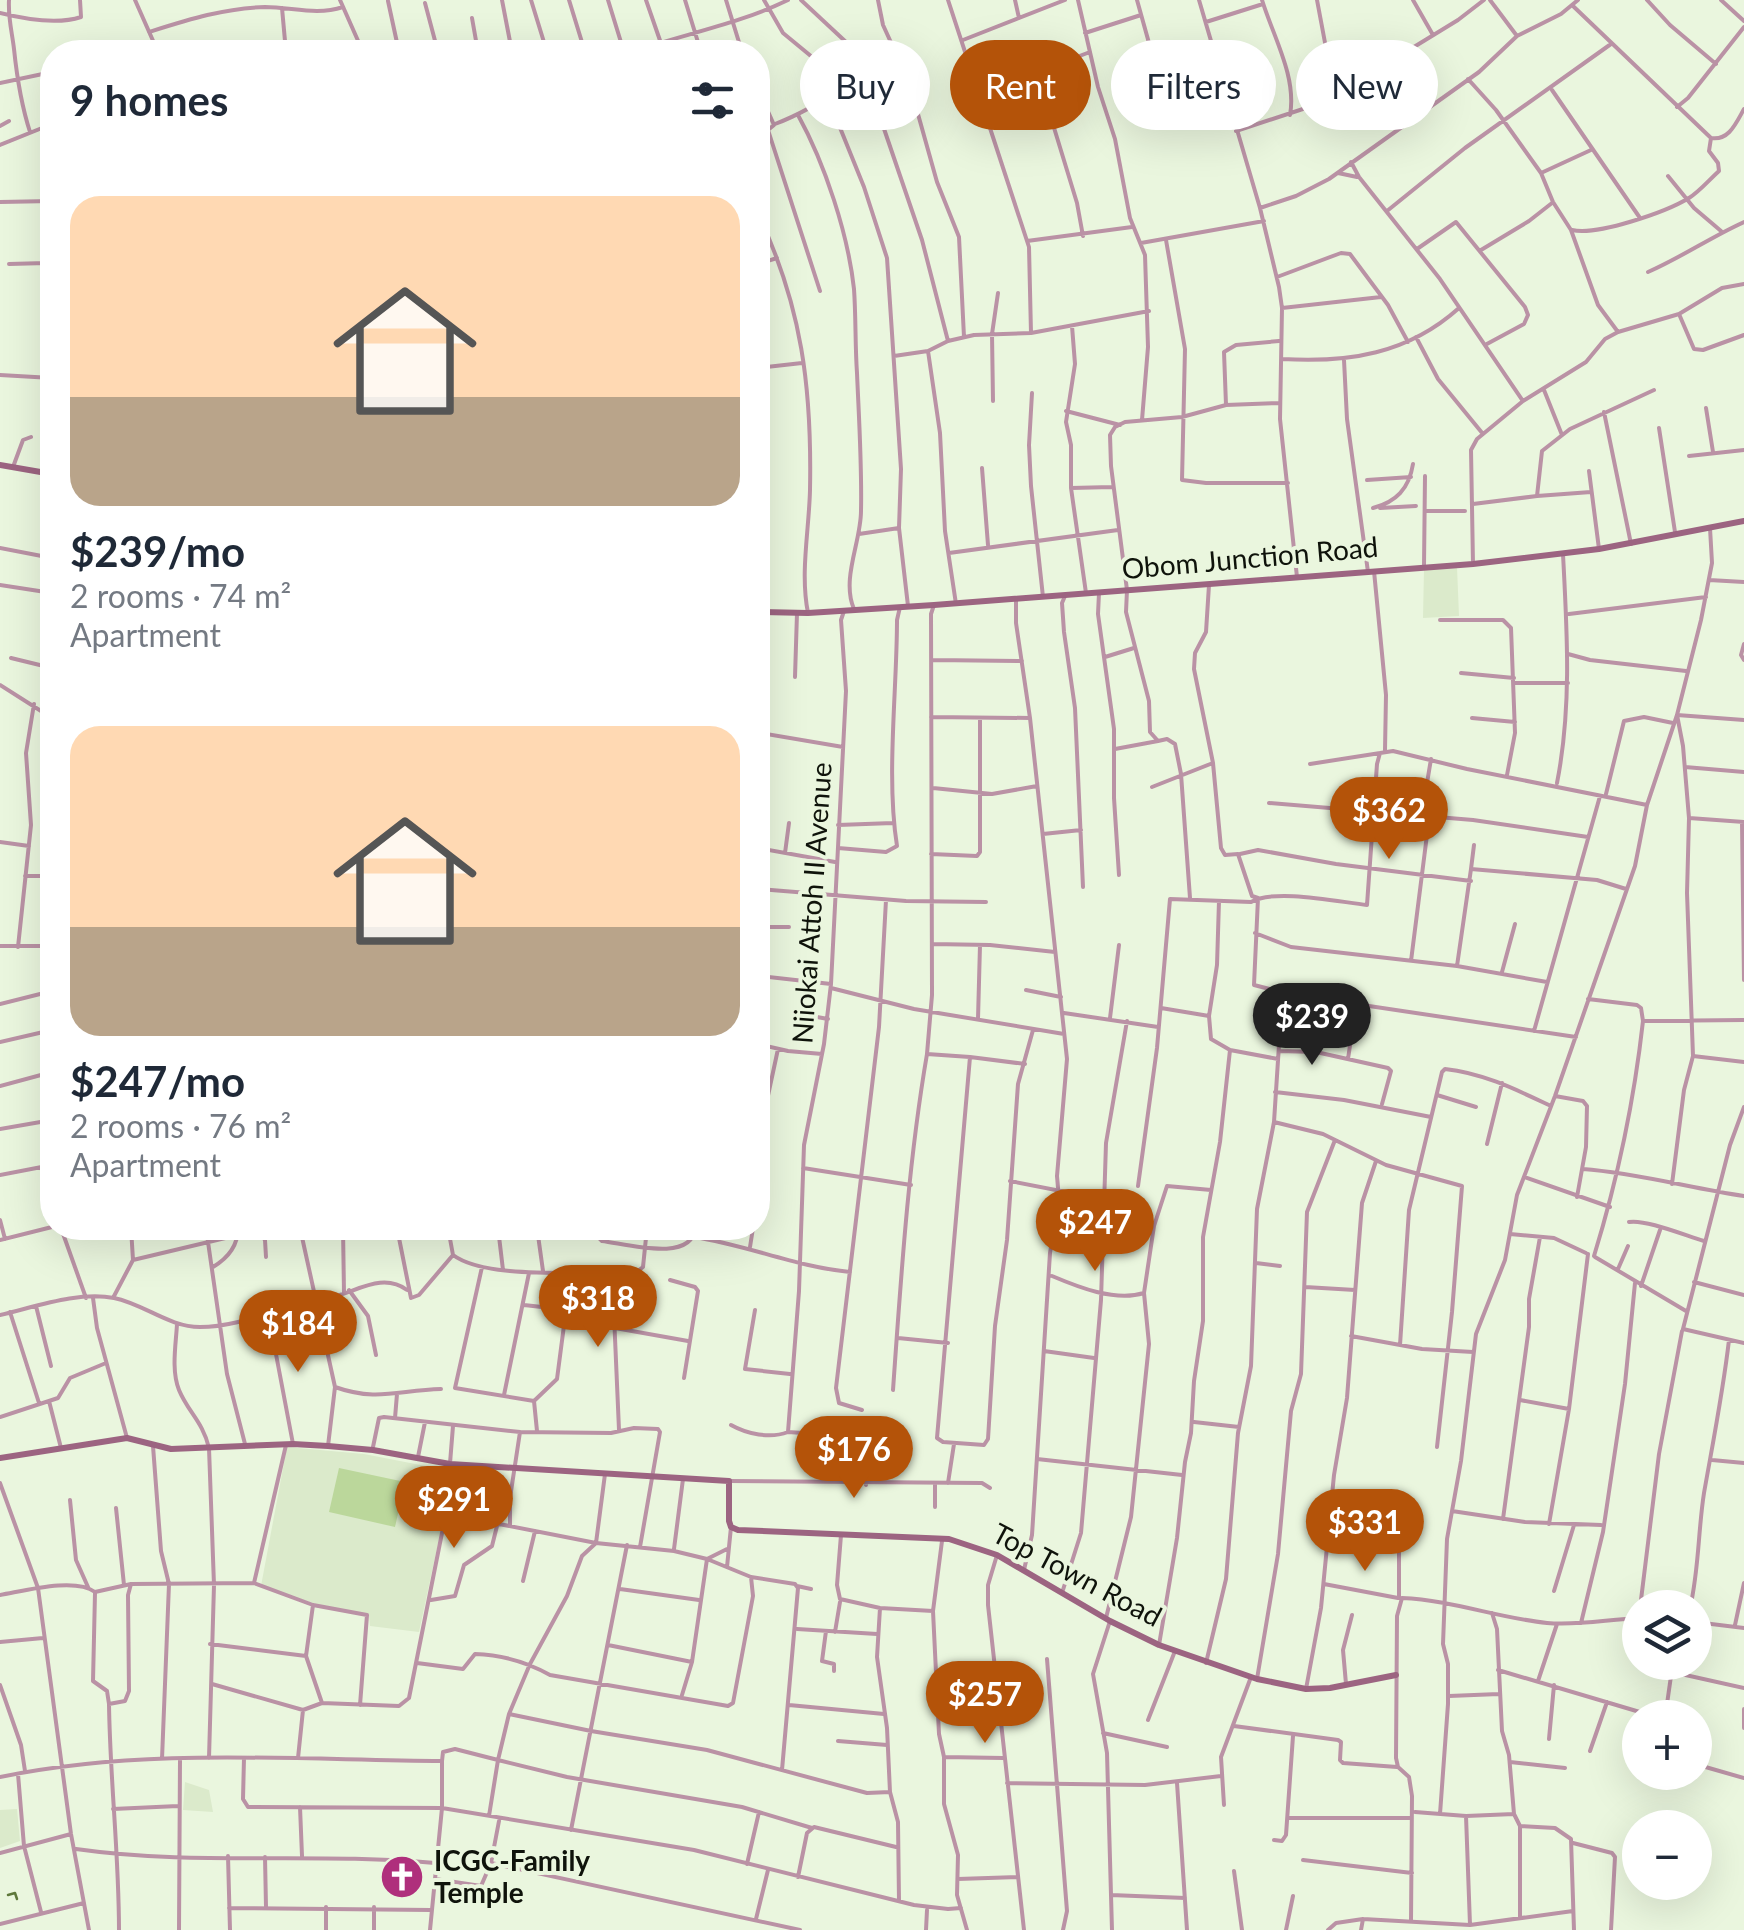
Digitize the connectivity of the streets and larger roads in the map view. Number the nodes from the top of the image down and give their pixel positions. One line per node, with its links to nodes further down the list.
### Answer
1 (9, 0): 35 (street)
2 (80, 0): 35 (street)
3 (135, 0): 42 (street)
4 (340, 0): 32 (street)
5 (502, 0): 53 (street)
6 (531, 0): 54 (street)
7 (568, 0): 55 (street)
8 (608, 0): 56 (street)
9 (646, 0): 57 (street)
10 (685, 0): 43 (street)
11 (726, 0): 39 (street)
12 (764, 0): 34 (street)
13 (788, 0): 34 (street)
14 (800, 0): 61 (street)
15 (878, 0): 62 (street)
16 (948, 0): 63 (street)
17 (1015, 0): 38 (street)
18 (1065, 0): 38 (street)
19 (1078, 0): 44 (street)
20 (1136, 0): 36 (street)
21 (1199, 0): 40 (street)
22 (1318, 0): 68 (street)
23 (1413, 0): 45 (street)
24 (1487, 0): 45 (street); 46 (street)
25 (1578, 0): 31 (street)
26 (1648, 0): 73 (street)
27 (1720, 0): 41 (street)
28 (388, 1): 50 (street)
29 (1263, 2): 40 (street); 79 (street)
30 (426, 3): 51 (street)
31 (1573, 6): 46 (street); 70 (street)
32 (343, 7): 33 (street); 49 (street)
33 (282, 8): 42 (street); 48 (street)
34 (768, 10): 39 (street); 71 (street)
35 (3, 14): 75 (street)
36 (1140, 15): 44 (street); 66 (street)
37 (472, 18): 52 (street)
38 (1019, 18): 64 (street)
39 (732, 20): 43 (street); 60 (street)
40 (1205, 22): 67 (street)
41 (1744, 24): 73 (street)
42 (149, 32): 47 (street)
43 (694, 32): 58 (street); 59 (street)
44 (1085, 34): 65 (street)
45 (1432, 35): 69 (street)
46 (1517, 36): 76 (street)
47 (153, 40)
48 (285, 40)
49 (358, 40)
50 (396, 40)
51 (435, 40)
52 (476, 40)
53 (510, 40)
54 (543, 40)
55 (581, 40)
56 (623, 40)
57 (659, 40)
58 (669, 40)
59 (697, 40)
60 (738, 40)
61 (843, 40)
62 (890, 40)
63 (961, 40)
64 (964, 40)
65 (1087, 40)
66 (1147, 40)
67 (1210, 40)
68 (1325, 40)
69 (1424, 40)
70 (1611, 44): 78 (street); 81 (street)
71 (800, 48)
72 (1091, 55): 118 (street)
73 (1716, 64): 81 (street)
74 (40, 74): 75 (street)
75 (15, 78): 77 (street); 99 (street)
76 (1468, 79): 88 (street); 104 (street)
77 (0, 83)
78 (1551, 89): 88 (street); 103 (street)
79 (1293, 99): 80 (street); 84 (street)
80 (1296, 102)
81 (1677, 107): 101 (street)
82 (1744, 109): 101 (street)
83 (1296, 112): 84 (street)
84 (1290, 114): 98 (street)
85 (770, 115): 89 (street)
86 (798, 115): 89 (street); 209 (street)
87 (9, 121): 90 (street)
88 (1504, 121): 106 (street); 114 (street)
89 (774, 124): 92 (street)
90 (0, 126)
91 (40, 128): 99 (street)
92 (770, 128)
93 (841, 130): 158 (street)
94 (884, 130): 153 (street)
95 (922, 130): 151 (street)
96 (992, 130): 124 (street)
97 (1055, 130): 121 (street)
98 (1236, 131): 113 (street)
99 (30, 132): 102 (street)
100 (770, 136): 138 (street)
101 (1710, 138): 109 (street)
102 (0, 145)
103 (1593, 149): 106 (street); 115 (street)
104 (1351, 162): 105 (street); 108 (street)
105 (1338, 173): 108 (street); 113 (street)
106 (1541, 173): 112 (street)
107 (1668, 176): 109 (street)
108 (1359, 177): 114 (street)
109 (1688, 199): 115 (street); 120 (street)
110 (40, 200): 111 (street)
111 (0, 202)
112 (1553, 202): 119 (street); 128 (street)
113 (1260, 208): 116 (street)
114 (1387, 211): 127 (street)
115 (1640, 218): 119 (street)
116 (1264, 221): 123 (street); 135 (street)
117 (1744, 222): 120 (street)
118 (1134, 226): 121 (street); 125 (street)
119 (1571, 230): 147 (street)
120 (1721, 231): 134 (street)
121 (1083, 236): 124 (street)
122 (770, 239): 130 (street)
123 (1166, 240): 126 (street); 175 (street)
124 (1027, 241): 148 (street)
125 (1140, 243): 126 (street); 129 (street)
126 (1152, 243): 129 (street)
127 (1417, 249): 128 (street); 143 (street)
128 (1481, 250): 156 (street)
129 (1145, 255): 144 (street)
130 (779, 257): 131 (street); 161 (street)
131 (770, 260)
132 (40, 263): 133 (street)
133 (9, 264)
134 (1648, 272)
135 (1277, 276): 137 (street); 142 (street)
136 (1744, 284): 145 (street)
137 (1375, 289): 140 (street); 141 (street)
138 (820, 291)
139 (998, 293): 149 (street)
140 (1368, 297): 141 (street); 142 (street)
141 (1381, 298): 155 (street)
142 (1282, 308): 154 (street)
143 (1459, 308): 152 (street); 156 (street)
144 (1149, 312): 146 (street); 176 (street)
145 (1679, 314): 147 (street); 150 (street)
146 (1072, 326): 148 (street); 173 (street)
147 (1618, 332): 165 (street)
148 (1030, 333): 149 (street)
149 (992, 334): 151 (street); 168 (street)
150 (1744, 335)
151 (964, 337): 153 (street)
152 (1416, 338): 155 (street); 179 (street)
153 (948, 341): 157 (street)
154 (1281, 341): 159 (street); 170 (street)
155 (1408, 342): 160 (street)
156 (1486, 345): 169 (street)
157 (928, 351): 158 (street); 217 (street)
158 (893, 356): 206 (street)
159 (1281, 360): 160 (street); 171 (street)
160 (1344, 360): 201 (street)
161 (805, 363): 162 (street); 243 (street)
162 (770, 367)
163 (0, 375): 164 (street)
164 (40, 377)
165 (1544, 390): 169 (street); 180 (street)
166 (1654, 390): 174 (street)
167 (1032, 393): 212 (street)
168 (992, 401)
169 (1523, 401): 179 (street)
170 (1226, 404): 171 (street); 175 (street)
171 (1280, 404): 194 (street)
172 (1706, 408): 183 (street)
173 (1066, 411): 177 (street); 196 (street)
174 (1604, 412): 180 (street); 213 (street)
175 (1182, 417): 176 (street); 194 (street)
176 (1142, 420): 177 (street)
177 (1120, 425): 195 (street)
178 (1659, 428): 211 (street)
179 (1483, 434): 199 (street)
180 (1562, 436): 198 (street)
181 (30, 437): 187 (street)
182 (1744, 450): 183 (street)
183 (1713, 452): 184 (street)
184 (1689, 456)
185 (0, 464): 187 (street)
186 (1413, 464): 192 (street)
187 (13, 467): 190 (street)
188 (982, 468): 214 (street)
189 (1589, 471): 197 (street)
190 (40, 472)
191 (1426, 476): 203 (street)
192 (1411, 478): 193 (street); 202 (street)
193 (1367, 480)
194 (1288, 483): 223 (street)
195 (1113, 486): 196 (street); 208 (street)
196 (1072, 488): 210 (street)
197 (1591, 492): 198 (street); 216 (street)
198 (1537, 496): 199 (street)
199 (1473, 504): 220 (street)
200 (1416, 506): 202 (street)
201 (1360, 508): 202 (street); 222 (street)
202 (1373, 508)
203 (1425, 511): 204 (street); 221 (street)
204 (1466, 511)
205 (1744, 522): 207 (street, Obom Junction Road)
206 (898, 528): 209 (street); 238 (street)
207 (1710, 528): 211 (street, Obom Junction Road); 224 (street)
208 (1120, 530): 210 (street); 228 (street)
209 (859, 534): 239 (street)
210 (1077, 534): 212 (street); 231 (street)
211 (1675, 534): 213 (street, Obom Junction Road)
212 (1036, 539): 214 (street); 234 (street)
213 (1631, 544): 216 (street, Obom Junction Road)
214 (988, 545): 217 (street)
215 (0, 548): 219 (street)
216 (1599, 550): 218 (street, Obom Junction Road)
217 (949, 553): 236 (street)
218 (1563, 554): 220 (street, Obom Junction Road); 244 (street)
219 (40, 556)
220 (1473, 564): 221 (street, Obom Junction Road)
221 (1424, 566): 222 (street, Obom Junction Road)
222 (1371, 571): 223 (street, Obom Junction Road); 275 (street)
223 (1299, 578): 227 (street, Obom Junction Road)
224 (1709, 580): 225 (street); 233 (street)
225 (1744, 582)
226 (0, 585): 229 (street)
227 (1208, 585): 228 (street, Obom Junction Road); 277 (street)
228 (1127, 590): 230 (street, Obom Junction Road); 247 (street)
229 (40, 591)
230 (1099, 592): 231 (street, Obom Junction Road); 249 (street)
231 (1086, 593): 232 (street, Obom Junction Road)
232 (1065, 596): 234 (street, Obom Junction Road); 299 (street)
233 (1706, 596): 244 (street); 255 (street)
234 (1044, 597): 235 (street, Obom Junction Road)
235 (1016, 599): 236 (street, Obom Junction Road); 252 (street)
236 (956, 604): 237 (street, Obom Junction Road)
237 (934, 606): 238 (street, Obom Junction Road); 251 (street)
238 (904, 607): 239 (street, Obom Junction Road); 297 (street)
239 (854, 610): 240 (street, Obom Junction Road)
240 (844, 611): 243 (street, Obom Junction Road); 273 (street, Niiokai Attoh II Avenue)
241 (770, 612): 242 (street, Obom Junction Road)
242 (798, 613): 243 (street, Obom Junction Road); 257 (street)
243 (808, 613)
244 (1569, 614): 248 (street)
245 (1440, 620): 258 (street)
246 (1744, 644): 253 (street)
247 (1134, 648): 249 (street); 272 (street)
248 (1568, 654): 255 (street); 259 (street)
249 (1104, 657): 274 (street)
250 (12, 658): 254 (street)
251 (932, 660): 252 (street); 264 (street)
252 (1022, 660): 266 (street)
253 (1744, 660)
254 (40, 665)
255 (1688, 671): 263 (street)
256 (1462, 672): 258 (street)
257 (795, 677)
258 (1514, 680): 259 (street); 269 (street)
259 (1568, 682): 285 (street)
260 (0, 685): 261 (street)
261 (34, 704): 262 (street); 303 (street)
262 (40, 709)
263 (1676, 715): 268 (street); 270 (street); 279 (street)
264 (931, 717): 265 (street); 286 (street)
265 (980, 718): 266 (street); 287 (street)
266 (1030, 718): 283 (street)
267 (1472, 718): 269 (street)
268 (1744, 720)
269 (1515, 722): 282 (street)
270 (1673, 723): 288 (street); 290 (street)
271 (770, 735): 273 (street)
272 (1158, 741): 274 (street); 281 (street)
273 (843, 747): 298 (street, Niiokai Attoh II Avenue)
274 (1114, 748): 314 (street)
275 (1383, 751): 276 (street); 278 (street); 291 (street)
276 (1432, 759): 282 (street); 292 (street)
277 (1213, 762): 281 (street); 309 (street)
278 (1310, 764)
279 (1685, 767): 280 (street); 293 (street)
280 (1744, 772)
281 (1181, 774): 284 (street); 323 (street)
282 (1507, 775): 285 (street)
283 (1037, 786): 287 (street); 300 (street)
284 (1152, 786)
285 (1557, 786): 288 (street)
286 (931, 788): 287 (street); 308 (street)
287 (979, 790): 308 (street)
288 (1603, 796): 290 (street); 301 (street)
289 (1270, 803): 291 (street)
290 (1648, 805): 321 (street)
291 (1375, 812): 292 (street); 311 (street)
292 (1422, 815): 294 (street)
293 (1689, 818): 295 (street); 362 (street)
294 (1430, 819): 301 (street); 313 (street)
295 (1743, 822): 344 (street)
296 (789, 823): 307 (street)
297 (893, 823): 298 (street); 305 (street)
298 (838, 825): 305 (street, Niiokai Attoh II Avenue)
299 (1081, 830): 300 (street); 319 (street)
300 (1043, 834): 339 (street)
301 (1588, 837): 317 (street)
302 (0, 842): 303 (street)
303 (29, 846): 315 (street)
304 (1474, 846): 312 (street)
305 (836, 848): 310 (street, Niiokai Attoh II Avenue)
306 (770, 851): 307 (street)
307 (785, 854): 310 (street)
308 (931, 854): 327 (street)
309 (1238, 854): 311 (street); 324 (street)
310 (835, 862): 322 (street, Niiokai Attoh II Avenue)
311 (1372, 866): 313 (street); 324 (street)
312 (1472, 870): 317 (street); 318 (street)
313 (1421, 874): 318 (street); 340 (street)
314 (1119, 875)
315 (25, 876): 316 (street); 338 (street)
316 (40, 876)
317 (1578, 879): 321 (street); 345 (street)
318 (1471, 880): 341 (street)
319 (1084, 887)
320 (770, 890): 322 (street)
321 (1628, 890): 351 (street)
322 (835, 896): 325 (street); 346 (street, Niiokai Attoh II Avenue)
323 (1190, 898): 326 (street); 355 (street)
324 (1258, 898): 326 (street); 332 (street)
325 (886, 900): 327 (street); 352 (street)
326 (1218, 901): 359 (street)
327 (931, 902): 328 (street); 333 (street)
328 (986, 902)
329 (1516, 924): 342 (street)
330 (770, 927): 331 (street)
331 (789, 928)
332 (1256, 932): 340 (street); 349 (street)
333 (932, 944): 334 (street); 356 (street)
334 (980, 945): 339 (street); 361 (street)
335 (1120, 945): 360 (street)
336 (0, 946): 338 (street)
337 (40, 946): 338 (street)
338 (18, 947)
339 (1056, 952): 350 (street)
340 (1411, 961): 341 (street)
341 (1457, 966): 342 (street)
342 (1501, 974): 345 (street)
343 (770, 977): 346 (street)
344 (1744, 980)
345 (1547, 982): 369 (street)
346 (831, 986): 352 (street); 364 (street, Niiokai Attoh II Avenue)
347 (1026, 990): 350 (street)
348 (40, 994): 353 (street)
349 (1289, 994): 354 (street); 377 (street)
350 (1061, 997): 358 (street)
351 (1588, 1000): 366 (street); 372 (street)
352 (880, 1001): 356 (street); 411 (street)
353 (0, 1004)
354 (1356, 1005): 369 (street); 383 (street)
355 (1161, 1008): 359 (street); 367 (street)
356 (932, 1012): 361 (street); 379 (street)
357 (795, 1014): 364 (street)
358 (1064, 1014): 360 (street); 371 (street)
359 (1209, 1016): 376 (street)
360 (1110, 1018): 365 (street)
361 (978, 1019): 368 (street)
362 (1692, 1019): 363 (street); 366 (street); 380 (street)
363 (1744, 1019)
364 (828, 1020): 378 (street, Niiokai Attoh II Avenue)
365 (1127, 1021): 367 (street); 421 (street)
366 (1643, 1021): 407 (street)
367 (1158, 1028): 415 (street)
368 (1033, 1030): 371 (street); 385 (street)
369 (1534, 1031): 372 (street)
370 (40, 1033): 373 (street)
371 (1064, 1034): 416 (street)
372 (1576, 1038): 392 (street)
373 (0, 1042)
374 (770, 1047): 375 (street)
375 (778, 1049): 378 (street); 387 (street)
376 (1230, 1050): 382 (street); 417 (street)
377 (1279, 1051): 382 (street); 383 (street)
378 (822, 1054): 405 (street, Niiokai Attoh II Avenue)
379 (927, 1054): 381 (street); 414 (street)
380 (1693, 1056): 384 (street); 413 (street)
381 (970, 1057): 385 (street); 498 (street)
382 (1278, 1059): 390 (street)
383 (1348, 1059): 393 (street)
384 (1744, 1062)
385 (1025, 1064): 412 (street)
386 (40, 1075): 389 (street)
387 (770, 1082)
388 (1502, 1084): 391 (street); 394 (street); 402 (street)
389 (0, 1086)
390 (1275, 1092): 393 (street); 399 (street)
391 (1437, 1095): 395 (street); 397 (street)
392 (1555, 1096): 394 (street); 406 (street)
393 (1381, 1106): 397 (street)
394 (1551, 1106): 410 (street)
395 (1476, 1107)
396 (1744, 1107): 418 (street)
397 (1431, 1118): 408 (street)
398 (40, 1122): 400 (street)
399 (1274, 1122): 401 (street); 456 (street)
400 (0, 1129)
401 (1335, 1140): 403 (street); 470 (street)
402 (1487, 1144)
403 (1376, 1160): 408 (street); 472 (street)
404 (40, 1167): 409 (street)
405 (803, 1168): 411 (street); 455 (street, Niiokai Attoh II Avenue)
406 (1583, 1169): 407 (street); 419 (street)
407 (1620, 1171): 413 (street); 422 (street)
408 (1415, 1174): 500 (street); 501 (street)
409 (0, 1175)
410 (1524, 1177): 419 (street); 427 (street)
411 (862, 1178): 414 (street); 463 (street)
412 (1010, 1182): 416 (street); 534 (street)
413 (1672, 1184): 418 (street)
414 (911, 1185): 495 (street)
415 (1138, 1186)
416 (1060, 1189): 421 (street); 466 (street)
417 (1211, 1190): 475 (street); 524 (street)
418 (1717, 1193): 420 (street); 446 (street)
419 (1577, 1196): 422 (street)
420 (1744, 1196)
421 (1107, 1200): 474 (street)
422 (1610, 1207): 452 (street)
423 (0, 1220): 429 (street)
424 (1629, 1222): 425 (street)
425 (1660, 1229): 446 (street); 469 (street)
426 (40, 1230): 429 (street)
427 (1510, 1234): 428 (street); 503 (street)
428 (1540, 1237): 452 (street); 515 (street)
429 (3, 1240)
430 (64, 1240): 477 (street)
431 (133, 1240): 454 (street)
432 (217, 1240): 447 (street)
433 (236, 1240): 459 (street)
434 (264, 1240): 453 (street)
435 (302, 1240): 480 (street)
436 (344, 1240): 473 (street)
437 (400, 1240): 471 (street)
438 (450, 1240): 451 (street)
439 (499, 1240): 460 (street)
440 (539, 1240): 462 (street)
441 (600, 1240): 448 (street)
442 (646, 1240): 448 (street)
443 (691, 1240): 448 (street)
444 (714, 1240): 450 (street)
445 (751, 1240): 450 (street)
446 (1704, 1240): 468 (street)
447 (209, 1242): 454 (street); 459 (street)
448 (645, 1246): 465 (street)
449 (1628, 1246): 461 (street)
450 (750, 1247): 455 (street)
451 (453, 1255): 458 (street); 471 (street)
452 (1591, 1255): 461 (street); 520 (street)
453 (266, 1258)
454 (133, 1260): 479 (street)
455 (800, 1262): 463 (street); 508 (street, Niiokai Attoh II Avenue)
456 (1256, 1264): 457 (street); 527 (street)
457 (1280, 1266)
458 (482, 1267): 460 (street); 514 (street)
459 (212, 1268): 491 (street)
460 (503, 1270): 464 (street)
461 (1617, 1270): 469 (street)
462 (543, 1271): 464 (street); 465 (street)
463 (850, 1272): 519 (street)
464 (529, 1273): 481 (street)
465 (618, 1273): 489 (street)
466 (1050, 1276): 474 (street); 502 (street)
467 (670, 1280): 497 (street)
468 (1694, 1282): 476 (street); 487 (street)
469 (1638, 1284): 487 (street); 572 (street)
470 (1305, 1287): 472 (street); 641 (street)
471 (407, 1290): 473 (street)
472 (1355, 1290): 494 (street)
473 (346, 1292): 480 (street); 504 (street)
474 (1101, 1292): 475 (street); 505 (street)
475 (1144, 1293): 550 (street)
476 (1744, 1295)
477 (86, 1298): 478 (street); 482 (street)
478 (93, 1298): 479 (street); 506 (street)
479 (114, 1298): 490 (street)
480 (315, 1300): 486 (street); 510 (street)
481 (524, 1305): 483 (street); 514 (street)
482 (36, 1306): 485 (street); 507 (street)
483 (566, 1310): 489 (street); 517 (street)
484 (754, 1310): 508 (street)
485 (10, 1312): 488 (street); 518 (street)
486 (268, 1312): 491 (street); 533 (street)
487 (1688, 1312): 493 (street)
488 (0, 1315)
489 (614, 1315): 492 (street)
490 (177, 1324): 491 (street); 540 (street)
491 (219, 1326): 536 (street)
492 (615, 1328): 497 (street); 528 (street)
493 (1682, 1328): 496 (street); 600 (street)
494 (1351, 1336): 500 (street); 592 (street)
495 (897, 1338): 498 (street); 512 (street)
496 (1729, 1340): 499 (street); 545 (street)
497 (688, 1341): 509 (street)
498 (948, 1343): 534 (street)
499 (1744, 1343)
500 (1400, 1345): 501 (street)
501 (1448, 1350): 503 (street); 538 (street)
502 (1044, 1351): 505 (street); 544 (street)
503 (1473, 1352): 564 (street)
504 (376, 1355)
505 (1094, 1358): 546 (street)
506 (106, 1363): 516 (street); 532 (street)
507 (51, 1366)
508 (790, 1374): 531 (street, Niiokai Attoh II Avenue)
509 (684, 1378)
510 (335, 1388): 513 (street); 537 (street)
511 (440, 1389): 513 (street)
512 (893, 1390)
513 (397, 1394): 522 (street)
514 (504, 1394): 517 (street)
515 (1520, 1400): 520 (street); 567 (street)
516 (49, 1401): 518 (street); 539 (street)
517 (534, 1401): 529 (street)
518 (39, 1404): 521 (street)
519 (862, 1410)
520 (1569, 1410): 569 (street)
521 (0, 1417)
522 (395, 1418): 523 (street); 541 (street)
523 (425, 1422): 526 (street); 542 (street)
524 (1192, 1422): 527 (street); 552 (street)
525 (730, 1425): 531 (street)
526 (453, 1426): 530 (street); 548 (street)
527 (1239, 1426): 635 (street)
528 (619, 1430): 529 (street); 553 (street)
529 (537, 1431): 530 (street)
530 (520, 1432): 549 (street)
531 (788, 1432): 559 (street)
532 (127, 1438): 535 (street); 539 (street)
533 (289, 1444): 536 (street); 537 (street); 589 (street)
534 (954, 1444): 558 (street)
535 (153, 1446): 540 (street); 591 (street)
536 (246, 1446): 540 (street)
537 (328, 1446): 541 (street)
538 (1436, 1447)
539 (61, 1448): 543 (street)
540 (209, 1448): 593 (street)
541 (372, 1450): 542 (street)
542 (418, 1457): 548 (street)
543 (0, 1458)
544 (1037, 1460): 546 (street); 585 (street)
545 (1712, 1460): 547 (street); 601 (street)
546 (1087, 1462): 550 (street); 603 (street)
547 (1744, 1463)
548 (450, 1464): 549 (street); 565 (street)
549 (514, 1469): 551 (street); 570 (street)
550 (1136, 1470): 552 (street); 615 (street)
551 (605, 1474): 553 (street); 577 (street)
552 (1184, 1475): 630 (street)
553 (651, 1478): 554 (street); 579 (street)
554 (682, 1480): 555 (street); 581 (street)
555 (729, 1481): 559 (street); 573 (street)
556 (0, 1483): 596 (street)
557 (935, 1484): 558 (street); 559 (street); 562 (street)
558 (948, 1484): 560 (street)
559 (866, 1485)
560 (990, 1488)
561 (70, 1500): 595 (street)
562 (935, 1507)
563 (116, 1508): 590 (street)
564 (1452, 1511): 567 (street); 609 (street)
565 (446, 1514): 568 (street); 606 (street)
566 (1398, 1518): 605 (street)
567 (1504, 1518): 569 (street)
568 (498, 1522): 570 (street); 606 (street)
569 (1550, 1524): 571 (street)
570 (510, 1525): 574 (street)
571 (1574, 1526): 572 (street); 599 (street)
572 (1603, 1526): 619 (street)
573 (730, 1528): 575 (street, Top Town Road); 580 (street)
574 (535, 1530): 577 (street); 587 (street)
575 (840, 1535): 576 (street, Top Town Road); 608 (street)
576 (943, 1538): 582 (street, Top Town Road); 612 (street)
577 (596, 1544): 578 (street); 637 (street)
578 (626, 1545): 579 (street); 597 (street)
579 (640, 1547): 581 (street)
580 (727, 1549): 583 (street); 584 (street)
581 (674, 1551): 583 (street)
582 (997, 1555): 585 (street, Top Town Road); 680 (street)
583 (708, 1559): 584 (street); 607 (street)
584 (727, 1567): 586 (street)
585 (1024, 1570): 603 (street, Top Town Road)
586 (751, 1577): 594 (street); 652 (street)
587 (523, 1580)
588 (1744, 1582): 620 (street)
589 (254, 1583): 593 (street); 610 (street)
590 (127, 1584): 591 (street); 602 (street); 655 (street)
591 (169, 1584): 593 (street); 676 (street)
592 (1324, 1584): 605 (street); 650 (street)
593 (214, 1585): 628 (street)
594 (798, 1586): 598 (street); 622 (street)
595 (88, 1587): 596 (street); 602 (street)
596 (38, 1588): 604 (street); 626 (street)
597 (620, 1588): 607 (street); 629 (street)
598 (810, 1589)
599 (1554, 1590)
600 (1642, 1590)
601 (1694, 1590)
602 (95, 1592): 655 (street)
603 (1062, 1593): 615 (street, Top Town Road)
604 (0, 1595)
605 (1401, 1598): 609 (street); 640 (street)
606 (430, 1600): 636 (street)
607 (699, 1600): 634 (street)
608 (840, 1600): 611 (street); 624 (street)
609 (1447, 1603): 613 (street); 653 (street)
610 (313, 1605): 632 (street); 658 (street)
611 (880, 1608): 612 (street); 625 (street)
612 (933, 1611): 675 (street)
613 (1492, 1613): 618 (street); 638 (street)
614 (1352, 1615): 646 (street)
615 (1108, 1620): 630 (street, Top Town Road); 668 (street)
616 (1622, 1620): 619 (street)
617 (1712, 1623): 620 (street)
618 (1557, 1624): 619 (street); 642 (street)
619 (1581, 1624)
620 (1735, 1625): 621 (street)
621 (1744, 1628)
622 (796, 1629): 623 (street); 657 (street)
623 (826, 1631): 624 (street); 639 (street)
624 (835, 1632): 625 (street)
625 (877, 1634): 663 (street)
626 (43, 1638): 627 (street); 687 (street)
627 (0, 1642)
628 (210, 1644): 632 (street); 645 (street)
629 (606, 1645): 634 (street); 648 (street)
630 (1158, 1645): 631 (street, Top Town Road)
631 (1175, 1651): 635 (street, Top Town Road); 664 (street)
632 (306, 1656): 656 (street)
633 (1046, 1659): 699 (street)
634 (692, 1662): 652 (street)
635 (1206, 1662): 641 (street, Top Town Road)
636 (417, 1663): 637 (street); 658 (street)
637 (530, 1664): 648 (street); 662 (street)
638 (1498, 1670): 642 (street); 651 (street)
639 (834, 1671)
640 (1396, 1676): 646 (street, Top Town Road); 686 (street)
641 (1254, 1678): 650 (street, Top Town Road); 665 (street)
642 (1538, 1680): 647 (street)
643 (1708, 1680): 649 (street)
644 (0, 1684): 691 (street)
645 (212, 1684): 661 (street); 677 (street)
646 (1346, 1685): 650 (street, Top Town Road)
647 (1554, 1685): 654 (street); 670 (street)
648 (600, 1686): 652 (street); 667 (street)
649 (1744, 1688)
650 (1306, 1689)
651 (1500, 1694): 653 (street); 685 (street)
652 (682, 1695)
653 (1448, 1696): 708 (street)
654 (1607, 1702): 659 (street); 674 (street)
655 (110, 1704): 684 (street)
656 (322, 1704): 658 (street); 661 (street)
657 (788, 1704): 663 (street); 690 (street)
658 (360, 1706)
659 (1622, 1706)
660 (1744, 1709): 666 (street)
661 (303, 1710): 679 (street)
662 (508, 1714): 667 (street); 682 (street)
663 (884, 1714): 672 (street)
664 (1148, 1720)
665 (1234, 1726): 669 (street); 693 (street)
666 (1744, 1728)
667 (590, 1731): 690 (street); 695 (street)
668 (1103, 1732): 673 (street); 700 (street)
669 (1292, 1736): 686 (street); 713 (street)
670 (1549, 1739)
671 (838, 1741): 672 (street)
672 (888, 1745): 701 (street)
673 (1166, 1747)
674 (1590, 1751)
675 (944, 1757): 680 (street); 740 (street)
676 (162, 1758): 681 (street); 684 (street)
677 (209, 1758): 678 (street); 681 (street)
678 (244, 1758): 679 (street); 704 (street)
679 (298, 1758): 683 (street)
680 (1003, 1758): 698 (street)
681 (180, 1759): 703 (street)
682 (498, 1760): 683 (street); 695 (street); 711 (street)
683 (442, 1761): 705 (street)
684 (110, 1762): 687 (street); 706 (street)
685 (1510, 1762): 688 (street); 709 (street)
686 (1398, 1767): 710 (street)
687 (65, 1768): 691 (street); 718 (street)
688 (1565, 1768)
689 (1712, 1769): 696 (street)
690 (782, 1770): 701 (street)
691 (25, 1772): 692 (street)
692 (18, 1774): 694 (street); 721 (street)
693 (1221, 1776): 697 (street); 702 (street)
694 (0, 1777)
695 (581, 1778): 707 (street); 717 (street)
696 (1744, 1778)
697 (1177, 1782): 700 (street); 743 (street)
698 (1007, 1783): 699 (street); 738 (street)
699 (1057, 1783): 700 (street); 774 (street)
700 (1108, 1784): 741 (street)
701 (890, 1792): 723 (street)
702 (1224, 1805)
703 (178, 1806): 706 (street); 726 (street)
704 (300, 1807): 705 (street); 728 (street)
705 (442, 1808): 711 (street); 731 (street)
706 (112, 1809): 725 (street)
707 (760, 1812): 716 (street); 733 (street)
708 (1440, 1814): 710 (street); 712 (street)
709 (1514, 1814): 712 (street); 715 (street)
710 (1412, 1815): 713 (street); 736 (street)
711 (489, 1816): 714 (street)
712 (1466, 1816): 760 (street)
713 (1288, 1818): 719 (street)
714 (500, 1819): 717 (street); 732 (street)
715 (1520, 1826): 720 (street); 755 (street)
716 (812, 1828): 723 (street); 737 (street)
717 (571, 1830): 733 (street)
718 (71, 1834): 721 (street); 722 (street)
719 (1274, 1840)
720 (1573, 1843): 753 (street); 782 (street)
721 (24, 1846): 724 (street); 754 (street)
722 (74, 1848): 725 (street); 745 (street)
723 (896, 1848): 744 (street)
724 (0, 1853)
725 (119, 1855): 726 (street); 764 (street)
726 (178, 1855): 727 (street); 765 (street)
727 (228, 1856): 729 (street); 749 (street)
728 (302, 1856): 729 (street); 731 (street)
729 (265, 1857): 746 (street)
730 (1303, 1860): 736 (street)
731 (436, 1863): 739 (street)
732 (491, 1863): 739 (street); 756 (street)
733 (747, 1864): 734 (street)
734 (768, 1870): 737 (street); 756 (street)
735 (1234, 1872): 777 (street)
736 (1412, 1873): 758 (street)
737 (798, 1877): 744 (street)
738 (1018, 1877): 740 (street); 773 (street)
739 (435, 1879): 752 (street)
740 (958, 1879): 751 (street)
741 (1111, 1896): 743 (street); 775 (street)
742 (1293, 1896): 778 (street)
743 (1185, 1898): 776 (street)
744 (898, 1901): 750 (street)
745 (84, 1903): 754 (street); 763 (street)
746 (266, 1907): 747 (street); 749 (street)
747 (326, 1907): 748 (street); 767 (street)
748 (374, 1907): 752 (street); 768 (street)
749 (229, 1908): 766 (street)
750 (927, 1908): 751 (street); 771 (street)
751 (961, 1908): 772 (street)
752 (431, 1910): 769 (street)
753 (1572, 1911): 755 (street); 781 (street)
754 (41, 1912): 759 (street)
755 (1520, 1917): 761 (street)
756 (756, 1919): 762 (street)
757 (1363, 1919): 758 (street); 779 (street); 780 (street)
758 (1411, 1921): 760 (street)
759 (0, 1924)
760 (1470, 1924): 761 (street)
761 (1483, 1926)
762 (776, 1927): 770 (street)
763 (88, 1930)
764 (119, 1930)
765 (179, 1930)
766 (230, 1930)
767 (326, 1930)
768 (374, 1930)
769 (430, 1930)
770 (800, 1930)
771 (926, 1930)
772 (968, 1930)
773 (1024, 1930)
774 (1063, 1930)
775 (1112, 1930)
776 (1187, 1930)
777 (1242, 1930)
778 (1286, 1930)
779 (1328, 1930)
780 (1361, 1930)
781 (1574, 1930)
782 (1611, 1930)

